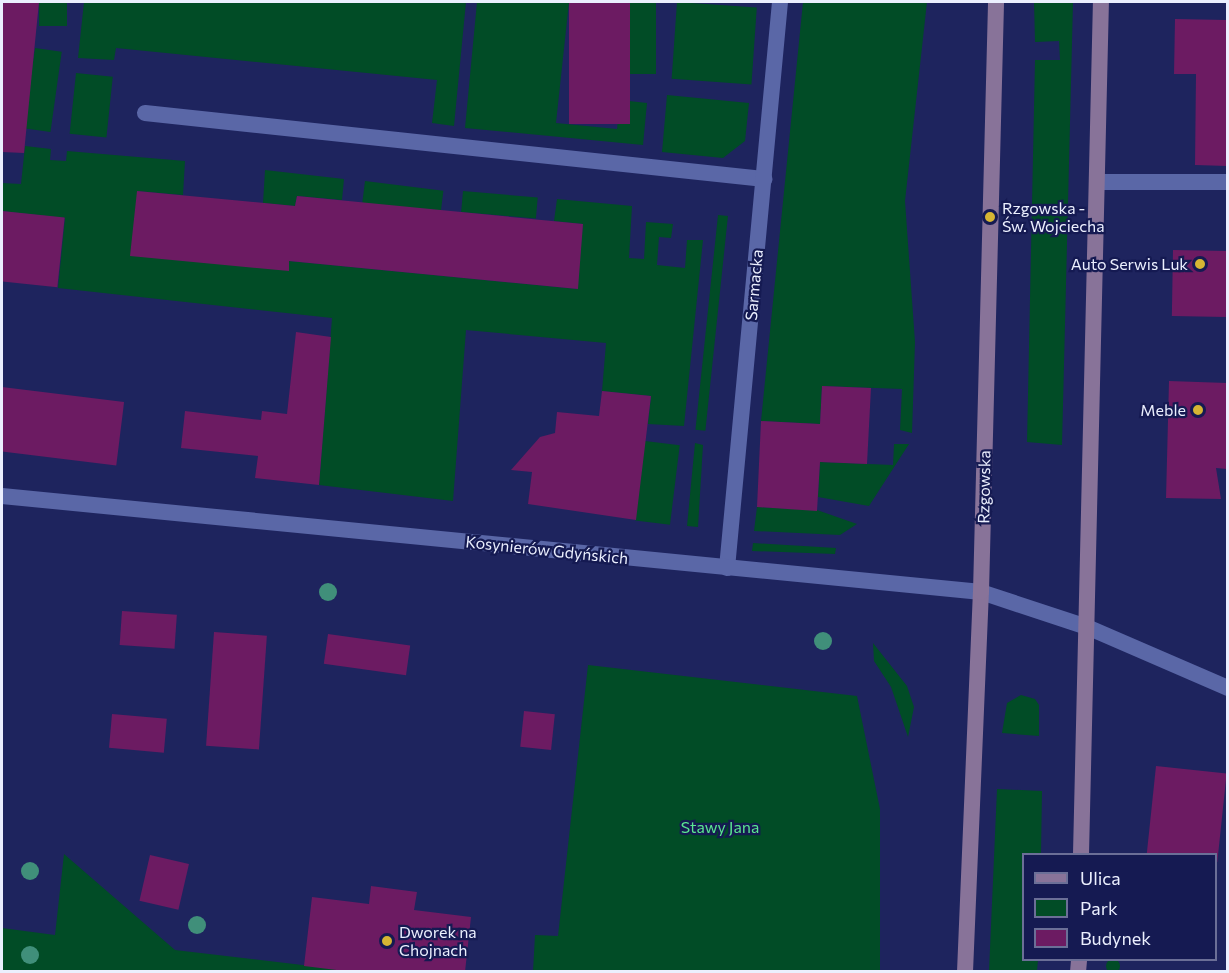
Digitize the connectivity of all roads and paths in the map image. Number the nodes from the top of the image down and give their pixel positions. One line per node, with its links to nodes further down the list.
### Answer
1 (780, 2): 5 (street, Sarmacka)
2 (996, 2): 10 (main road, Rzgowska)
3 (1101, 2): 6 (main road)
4 (145, 113): 5 (street)
5 (764, 179): 9 (street, Sarmacka)
6 (1097, 182): 7 (street); 11 (main road)
7 (1227, 182)
8 (2, 496): 9 (street, Kosynierów Gdyńskich)
9 (727, 568): 10 (street, Kosynierów Gdyńskich)
10 (981, 592): 11 (street, Kosynierów Gdyńskich); 14 (main road, Rzgowska)
11 (1087, 627): 12 (street, Kosynierów Gdyńskich); 13 (main road)
12 (1227, 688)
13 (1081, 853)
14 (965, 972)

